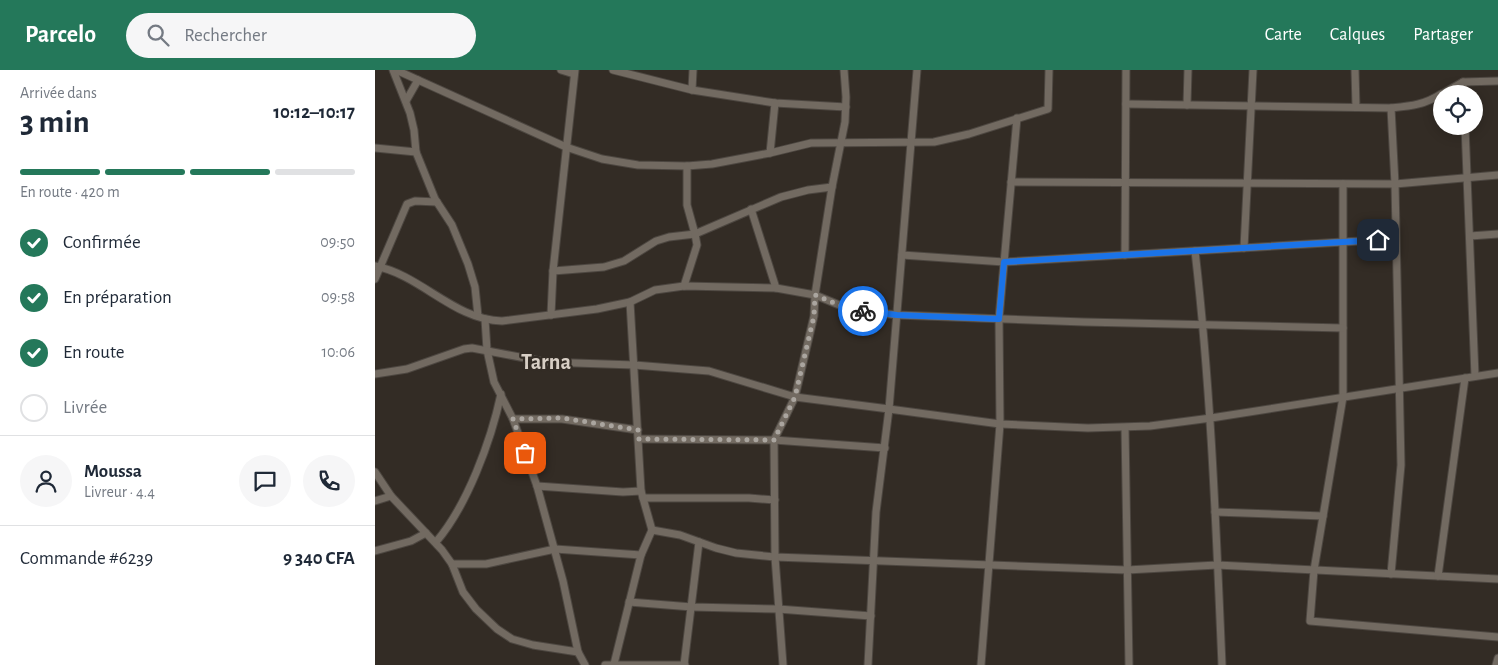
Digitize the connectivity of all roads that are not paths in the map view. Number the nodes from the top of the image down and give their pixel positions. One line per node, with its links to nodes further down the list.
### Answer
1 (395, 70): 13 (street); 19 (street)
2 (561, 70): 12 (street)
3 (613, 70): 17 (street)
4 (693, 70): 17 (street)
5 (844, 70): 24 (street)
6 (917, 70): 30 (street)
7 (1049, 70): 27 (street)
8 (1126, 70): 21 (street)
9 (1188, 70): 22 (street)
10 (1253, 70): 23 (street)
11 (1355, 70): 25 (street)
12 (575, 72): 31 (street)
13 (418, 80): 19 (street); 31 (street)
14 (1498, 81): 15 (street)
15 (1463, 82): 16 (street)
16 (1458, 85)
17 (692, 90): 20 (street)
18 (1433, 99): 26 (street)
19 (406, 101): 33 (street)
20 (775, 103): 24 (street); 34 (street)
21 (1126, 104): 22 (street); 39 (street)
22 (1187, 104): 23 (street)
23 (1252, 106): 25 (street); 40 (street)
24 (846, 107): 29 (street)
25 (1356, 107): 26 (street)
26 (1391, 108): 42 (street)
27 (1017, 118): 30 (street); 38 (street)
28 (1465, 135): 37 (street)
29 (842, 143): 30 (street); 34 (street); 43 (street)
30 (911, 143): 53 (street)
31 (566, 147): 35 (street); 57 (street)
32 (375, 148): 33 (street)
33 (416, 152): 44 (street)
34 (770, 153): 35 (street)
35 (687, 166): 46 (street)
36 (1498, 175): 37 (street)
37 (1467, 177): 42 (street); 48 (street)
38 (1011, 182): 39 (street); 55 (street)
39 (1125, 183): 40 (street); 54 (street)
40 (1247, 184): 41 (street); 51 (street)
41 (1343, 184): 42 (street); 50 (street)
42 (1395, 184): 49 (street)
43 (832, 187): 45 (street); 61 (street)
44 (437, 202): 56 (street); 65 (street)
45 (751, 209): 46 (street); 60 (street)
46 (695, 234): 57 (street); 59 (street)
47 (1498, 234): 48 (street)
48 (1470, 236): 73 (street)
49 (1395, 239): 50 (street); 75 (street)
50 (1343, 242): 51 (street); 68 (street)
51 (1244, 248): 52 (street)
52 (1195, 251): 54 (street); 67 (street)
53 (901, 255): 55 (street); 64 (street)
54 (1125, 255): 55 (street)
55 (1004, 262): 66 (street)
56 (378, 267): 58 (street); 65 (street)
57 (553, 271): 63 (street)
58 (375, 279)
59 (685, 286): 60 (street); 62 (street)
60 (776, 288): 61 (street)
61 (815, 295): 64 (street); 77 (street)
62 (630, 302): 63 (street); 70 (street)
63 (551, 315): 65 (street)
64 (897, 315): 66 (street); 79 (street)
65 (482, 318): 69 (street)
66 (999, 319): 67 (street); 82 (street)
67 (1203, 324): 68 (street); 80 (street)
68 (1343, 328): 78 (street)
69 (487, 350): 70 (street); 72 (street); 76 (street)
70 (634, 365): 77 (street); 84 (street)
71 (1498, 373): 73 (street)
72 (375, 374)
73 (1475, 376): 74 (street)
74 (1465, 378): 75 (street); 111 (street)
75 (1399, 388): 78 (street); 110 (street)
76 (501, 394): 81 (street); 98 (street)
77 (795, 397): 79 (street); 86 (street)
78 (1343, 397): 80 (street); 95 (street)
79 (889, 409): 82 (street); 87 (street)
80 (1211, 418): 83 (street); 94 (street)
81 (513, 419): 84 (street); 89 (street)
82 (1000, 424): 83 (street); 106 (street)
83 (1125, 428): 108 (street)
84 (638, 430): 85 (street)
85 (639, 439): 86 (street); 90 (street)
86 (774, 440): 87 (street); 92 (street)
87 (885, 448): 104 (street)
88 (375, 472): 91 (street)
89 (537, 486): 90 (street); 100 (street)
90 (642, 495): 92 (street); 96 (street)
91 (391, 496): 93 (street); 97 (street)
92 (775, 500): 103 (street)
93 (375, 501)
94 (1215, 512): 95 (street); 107 (street)
95 (1323, 516): 109 (street)
96 (652, 530): 99 (street); 102 (street)
97 (426, 532): 98 (street); 101 (street)
98 (436, 542): 105 (street)
99 (699, 542): 103 (street); 114 (street)
100 (555, 549): 102 (street); 105 (street); 118 (street)
101 (375, 551)
102 (641, 555): 113 (street)
103 (775, 557): 104 (street); 115 (street)
104 (874, 559): 106 (street); 116 (street)
105 (452, 564): 118 (street)
106 (989, 564): 108 (street); 127 (street)
107 (1217, 565): 108 (street); 109 (street); 129 (street)
108 (1127, 570): 128 (street)
109 (1314, 570): 110 (street); 117 (street)
110 (1391, 574): 111 (street)
111 (1438, 576): 112 (street)
112 (1498, 579)
113 (629, 602): 114 (street); 120 (street)
114 (692, 607): 115 (street); 124 (street)
115 (778, 609): 116 (street); 125 (street)
116 (871, 616): 126 (street)
117 (1498, 637)
118 (578, 652): 121 (street)
119 (1498, 658): 130 (street)
120 (614, 664): 122 (street); 123 (street)
121 (585, 665)
122 (605, 665)
123 (638, 665): 124 (street)
124 (685, 665)
125 (783, 665)
126 (868, 665)
127 (981, 665)
128 (1129, 665)
129 (1222, 665)
130 (1497, 665)

